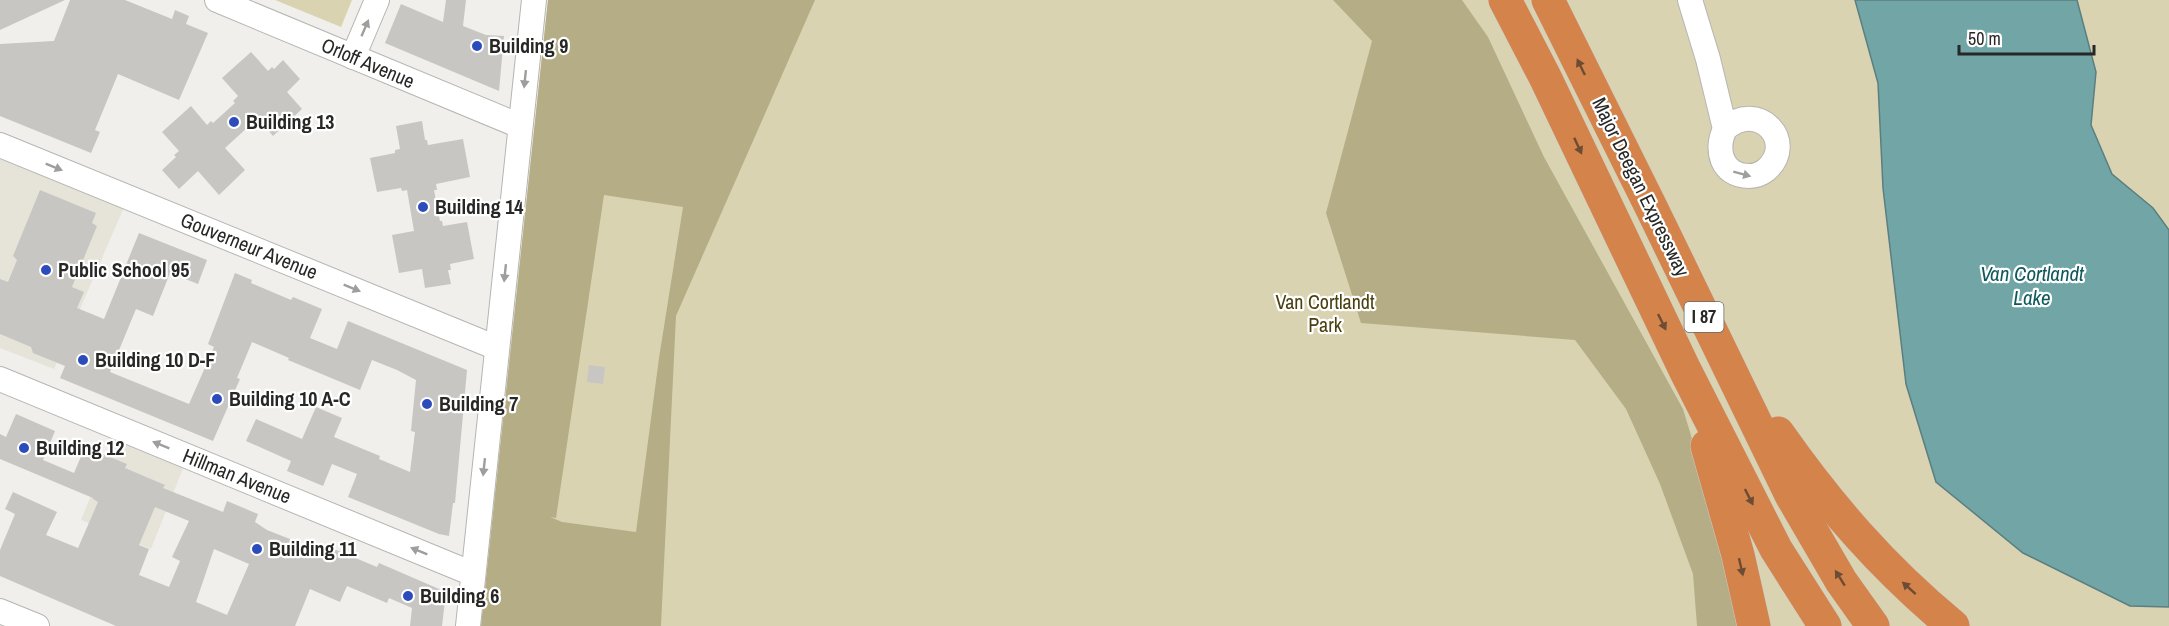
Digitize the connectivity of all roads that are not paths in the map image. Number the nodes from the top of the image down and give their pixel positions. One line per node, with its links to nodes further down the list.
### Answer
1 (216, 0): 7 (street, Orloff Avenue)
2 (378, 0): 7 (street, one-way to 2)
3 (534, 0): 8 (street, one-way to 8)
4 (1505, 0): 13 (highway, Major Deegan Expressway / I 87, one-way to 13)
5 (1548, 0): 12 (highway, Major Deegan Expressway / I 87, one-way to 5)
6 (1690, 0): 9 (street)
7 (353, 57): 8 (street, Orloff Avenue)
8 (520, 126): 11 (street, one-way to 11)
9 (1725, 129)
10 (0, 145): 11 (street, Gouverneur Avenue, one-way to 11)
11 (497, 348): 15 (street, one-way to 15)
12 (1722, 352): 21 (highway, Major Deegan Expressway / I 87, one-way to 12); 22 (highway, one-way to 12)
13 (1685, 370): 19 (highway, one-way to 19); 20 (highway, Major Deegan Expressway / I 87, one-way to 20)
14 (0, 379): 15 (street, Hillman Avenue, one-way to 14)
15 (473, 574): 18 (street)
16 (0, 610): 17 (street)
17 (37, 626)
18 (468, 626)
19 (1754, 626)
20 (1825, 626)
21 (1873, 626)
22 (1953, 626)

